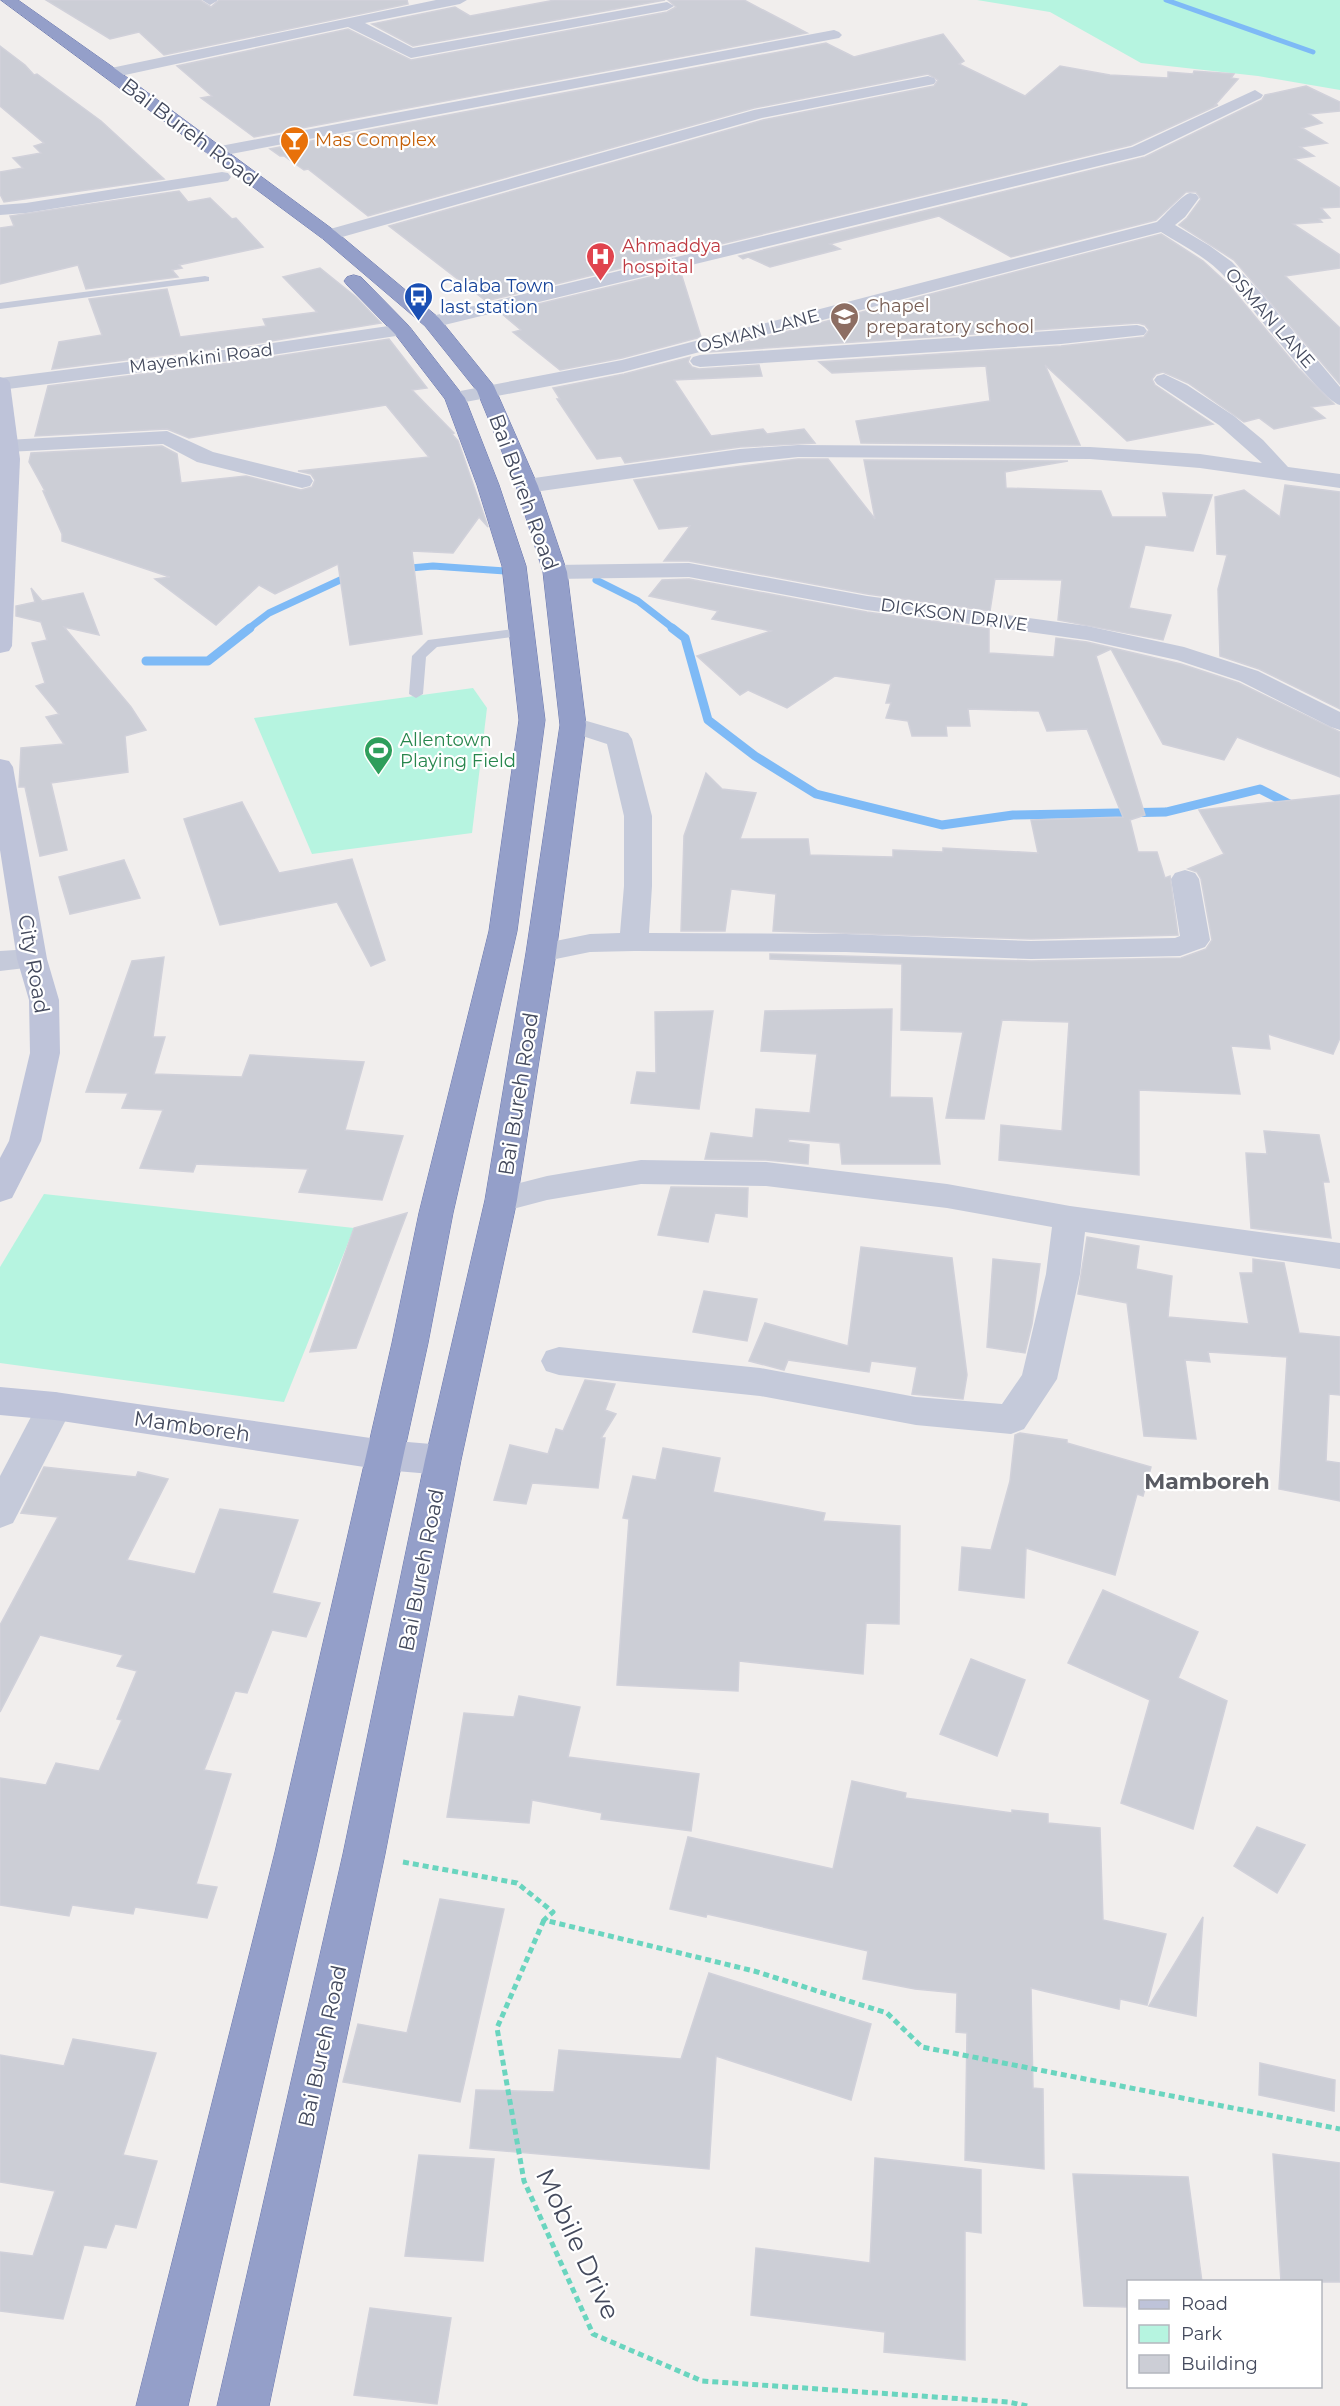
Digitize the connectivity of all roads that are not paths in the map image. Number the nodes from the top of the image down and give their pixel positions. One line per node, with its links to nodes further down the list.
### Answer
1 (8, 0): 8 (highway, Bai Bureh Road)
2 (460, 0): 3 (street)
3 (416, 3): 6 (street)
4 (667, 6): 6 (street)
5 (0, 12): 11 (highway, Bai Bureh Road)
6 (349, 21): 8 (street)
7 (834, 35): 11 (street)
8 (111, 73): 11 (highway, Bai Bureh Road)
9 (928, 81): 15 (street)
10 (1255, 95): 18 (street)
11 (219, 165): 13 (street); 15 (highway, Bai Bureh Road); 19 (highway, Bai Bureh Road)
12 (1190, 198): 14 (street, OSMAN LANE)
13 (0, 210)
14 (1163, 226): 21 (street, OSMAN LANE); 26 (street, OSMAN LANE)
15 (329, 235): 18 (highway, Bai Bureh Road)
16 (205, 279): 17 (lane)
17 (0, 306)
18 (432, 322): 24 (highway, Bai Bureh Road)
19 (402, 330): 23 (street, Mayenkini Road); 25 (highway, Bai Bureh Road)
20 (1137, 331): 21 (street)
21 (623, 366): 24 (street, OSMAN LANE)
22 (1164, 380): 28 (street)
23 (0, 383): 27 (main road)
24 (487, 390): 25 (street, OSMAN LANE); 31 (highway, Bai Bureh Road)
25 (454, 398): 33 (highway, Bai Bureh Road)
26 (1339, 398)
27 (5, 455): 29 (street); 34 (main road)
28 (1280, 471): 30 (street); 31 (street)
29 (302, 481)
30 (1340, 481)
31 (527, 486): 32 (highway, Bai Bureh Road)
32 (555, 572): 36 (street, DICKSON DRIVE); 37 (highway, Bai Bureh Road)
33 (521, 632): 35 (lane); 52 (highway, Bai Bureh Road)
34 (0, 646)
35 (416, 694)
36 (1340, 722)
37 (573, 725): 41 (street); 42 (highway, Bai Bureh Road)
38 (0, 767): 39 (main road, City Road)
39 (4, 811): 43 (main road, City Road)
40 (1185, 879): 41 (street)
41 (634, 942): 42 (street)
42 (541, 953): 46 (highway, Bai Bureh Road)
43 (32, 959): 44 (street); 45 (main road, City Road)
44 (0, 961)
45 (0, 1190)
46 (501, 1200): 47 (street); 53 (highway, Bai Bureh Road)
47 (1070, 1218): 48 (street); 49 (street)
48 (1340, 1256)
49 (560, 1361)
50 (0, 1401): 51 (main road, Mamboreh)
51 (55, 1406): 52 (main road, Mamboreh); 54 (street)
52 (384, 1455): 53 (main road, Mamboreh); 55 (highway, Bai Bureh Road)
53 (443, 1460): 56 (highway, Bai Bureh Road)
54 (0, 1512)
55 (162, 2406)
56 (243, 2406)

